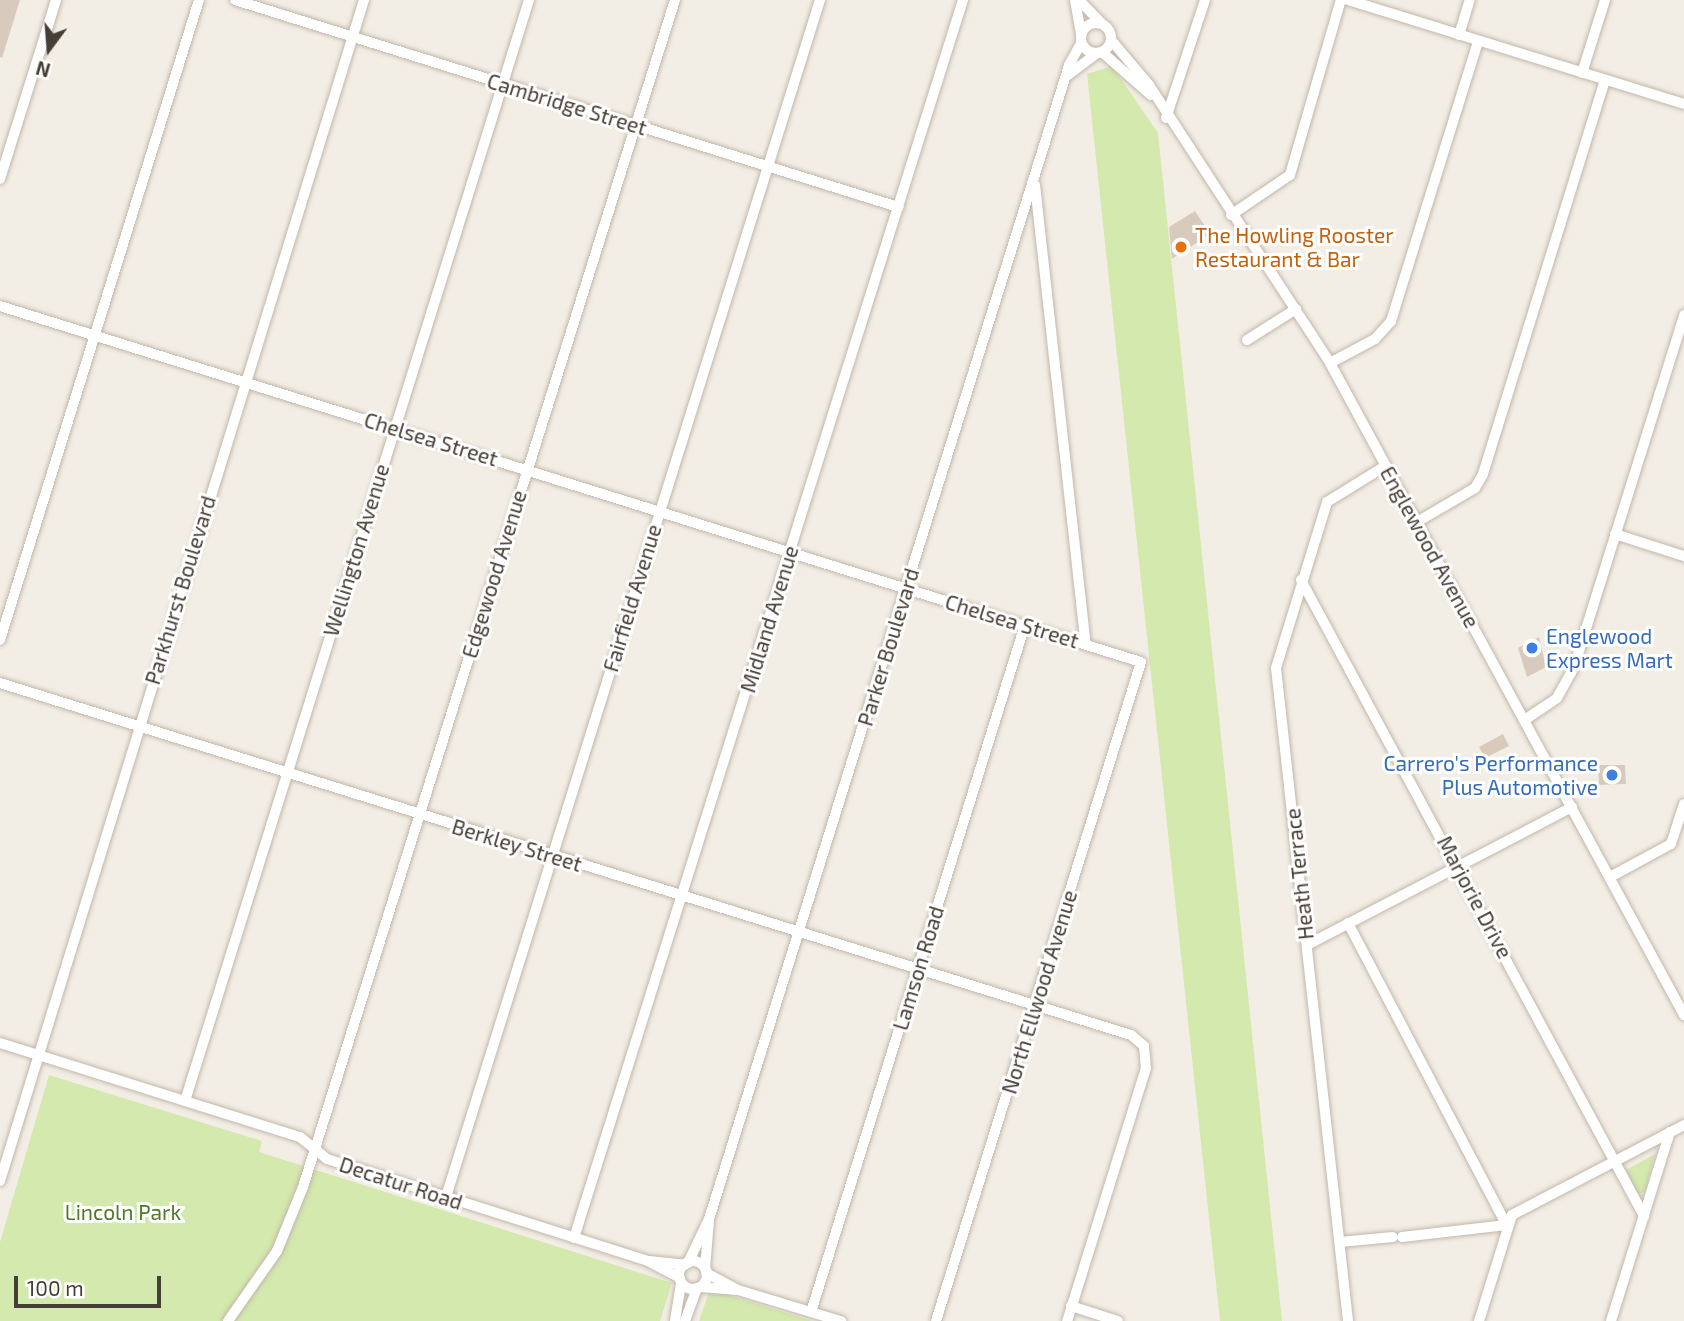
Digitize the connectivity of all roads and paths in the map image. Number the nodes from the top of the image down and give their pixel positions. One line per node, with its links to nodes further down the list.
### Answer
1 (56, 0): 31 (street)
2 (199, 0): 38 (street)
3 (235, 0): 17 (street, Cambridge Street)
4 (365, 0): 17 (street, Parkhurst Boulevard)
5 (528, 0): 25 (street, Wellington Avenue)
6 (675, 0): 29 (street, Edgewood Avenue)
7 (820, 0): 30 (street, Fairfield Avenue)
8 (962, 0): 33 (street, Midland Avenue)
9 (1077, 0): 15 (street, Englewood Avenue); 18 (street, Englewood Avenue)
10 (1205, 0): 28 (street)
11 (1341, 0): 34 (street)
12 (1348, 0): 16 (street)
13 (1470, 0): 16 (street)
14 (1605, 0): 22 (street)
15 (1102, 23): 18 (street); 19 (street, Englewood Avenue)
16 (1459, 35): 20 (street)
17 (353, 37): 25 (street, Cambridge Street); 41 (street, Parkhurst Boulevard)
18 (1081, 38): 21 (street, Englewood Avenue); 23 (street, Parker Boulevard)
19 (1111, 40): 21 (street); 26 (street, Englewood Avenue)
20 (1478, 41): 22 (street); 40 (street)
21 (1100, 52): 23 (street); 26 (street, Englewood Avenue)
22 (1582, 73): 24 (street)
23 (1068, 75): 32 (street, Parker Boulevard)
24 (1605, 80): 27 (street); 46 (street)
25 (502, 84): 29 (street, Cambridge Street); 42 (street, Wellington Avenue)
26 (1150, 95): 28 (street, Englewood Avenue)
27 (1684, 104)
28 (1166, 118): 34 (street, Englewood Avenue)
29 (635, 125): 30 (street, Cambridge Street); 44 (street, Edgewood Avenue)
30 (768, 167): 33 (street, Cambridge Street); 45 (street, Fairfield Avenue)
31 (0, 179)
32 (1035, 181): 51 (street, Parker Boulevard); 54 (street)
33 (898, 207): 48 (street, Midland Avenue)
34 (1231, 215): 36 (street, Englewood Avenue)
35 (0, 306): 38 (street, Chelsea Street)
36 (1296, 309): 39 (street); 40 (street, Englewood Avenue)
37 (1684, 315): 47 (street)
38 (95, 336): 41 (street, Chelsea Street); 53 (street)
39 (1247, 340)
40 (1330, 363): 43 (street, Englewood Avenue)
41 (245, 381): 42 (street, Chelsea Street); 58 (street, Parkhurst Boulevard)
42 (394, 428): 44 (street, Chelsea Street); 59 (street, Wellington Avenue)
43 (1385, 466): 46 (street, Englewood Avenue); 50 (street, Heath Terrace)
44 (527, 470): 45 (street, Chelsea Street); 62 (street, Edgewood Avenue)
45 (660, 511): 48 (street, Chelsea Street); 63 (street, Fairfield Avenue)
46 (1417, 522): 57 (street, Englewood Avenue)
47 (1615, 534): 49 (street); 57 (street)
48 (790, 553): 51 (street, Chelsea Street); 66 (street, Midland Avenue)
49 (1684, 556)
50 (1301, 580): 64 (street, Marjorie Drive); 69 (street, Heath Terrace)
51 (907, 588): 52 (street, Chelsea Street); 68 (street, Parker Boulevard)
52 (1026, 625): 54 (street, Chelsea Street); 70 (street, Lamson Road)
53 (0, 640)
54 (1086, 644): 55 (street, Chelsea Street)
55 (1141, 662): 71 (street, North Ellwood Avenue)
56 (0, 683): 58 (street, Berkley Street)
57 (1526, 719): 61 (street, Englewood Avenue)
58 (137, 726): 59 (street, Berkley Street); 74 (street, Parkhurst Boulevard)
59 (286, 773): 62 (street, Berkley Street); 75 (street, Wellington Avenue)
60 (1684, 804): 65 (street)
61 (1572, 807): 64 (street); 65 (street, Englewood Avenue)
62 (419, 814): 63 (street, Berkley Street); 78 (street, Edgewood Avenue)
63 (552, 856): 66 (street, Berkley Street); 81 (street, Fairfield Avenue)
64 (1458, 867): 67 (street); 79 (street, Marjorie Drive)
65 (1610, 877): 72 (street, Englewood Avenue)
66 (683, 897): 68 (street, Berkley Street); 85 (street, Midland Avenue)
67 (1348, 923): 69 (street); 84 (street)
68 (799, 932): 70 (street, Berkley Street); 83 (street, Parker Boulevard)
69 (1307, 945): 86 (street, Heath Terrace)
70 (917, 969): 71 (street, Berkley Street); 94 (street, Lamson Road)
71 (1035, 1005): 93 (street, Berkley Street); 99 (street, North Ellwood Avenue)
72 (1684, 1015)
73 (0, 1042): 74 (street, Decatur Road)
74 (36, 1054): 75 (street, Decatur Road); 80 (street, Parkhurst Boulevard)
75 (185, 1101): 78 (street, Decatur Road)
76 (1684, 1125): 77 (street)
77 (1670, 1132): 79 (street); 82 (street)
78 (315, 1148): 81 (street, Decatur Road); 95 (street, Edgewood Avenue)
79 (1615, 1161): 82 (street, Marjorie Drive); 84 (street)
80 (0, 1181)
81 (446, 1197): 85 (street, Decatur Road)
82 (1644, 1216): 104 (street)
83 (709, 1220): 88 (street, Parker Boulevard); 89 (street, Parker Boulevard)
84 (1507, 1226): 86 (street); 103 (street)
85 (574, 1238): 87 (street, Decatur Road)
86 (1340, 1242): 102 (street, Heath Terrace)
87 (648, 1261): 88 (street, Decatur Road); 90 (street, Decatur Road)
88 (686, 1264): 89 (street); 90 (street, Parker Boulevard)
89 (706, 1271): 91 (street, Parker Boulevard); 92 (street)
90 (680, 1280): 91 (street); 96 (street, Parker Boulevard)
91 (699, 1287): 92 (street); 97 (street, Parker Boulevard)
92 (738, 1290): 94 (street)
93 (1071, 1306): 100 (street); 101 (street)
94 (811, 1312): 98 (street)
95 (228, 1321)
96 (675, 1321)
97 (685, 1321)
98 (841, 1321)
99 (936, 1321)
100 (1067, 1321)
101 (1118, 1321)
102 (1348, 1321)
103 (1479, 1321)
104 (1611, 1321)

